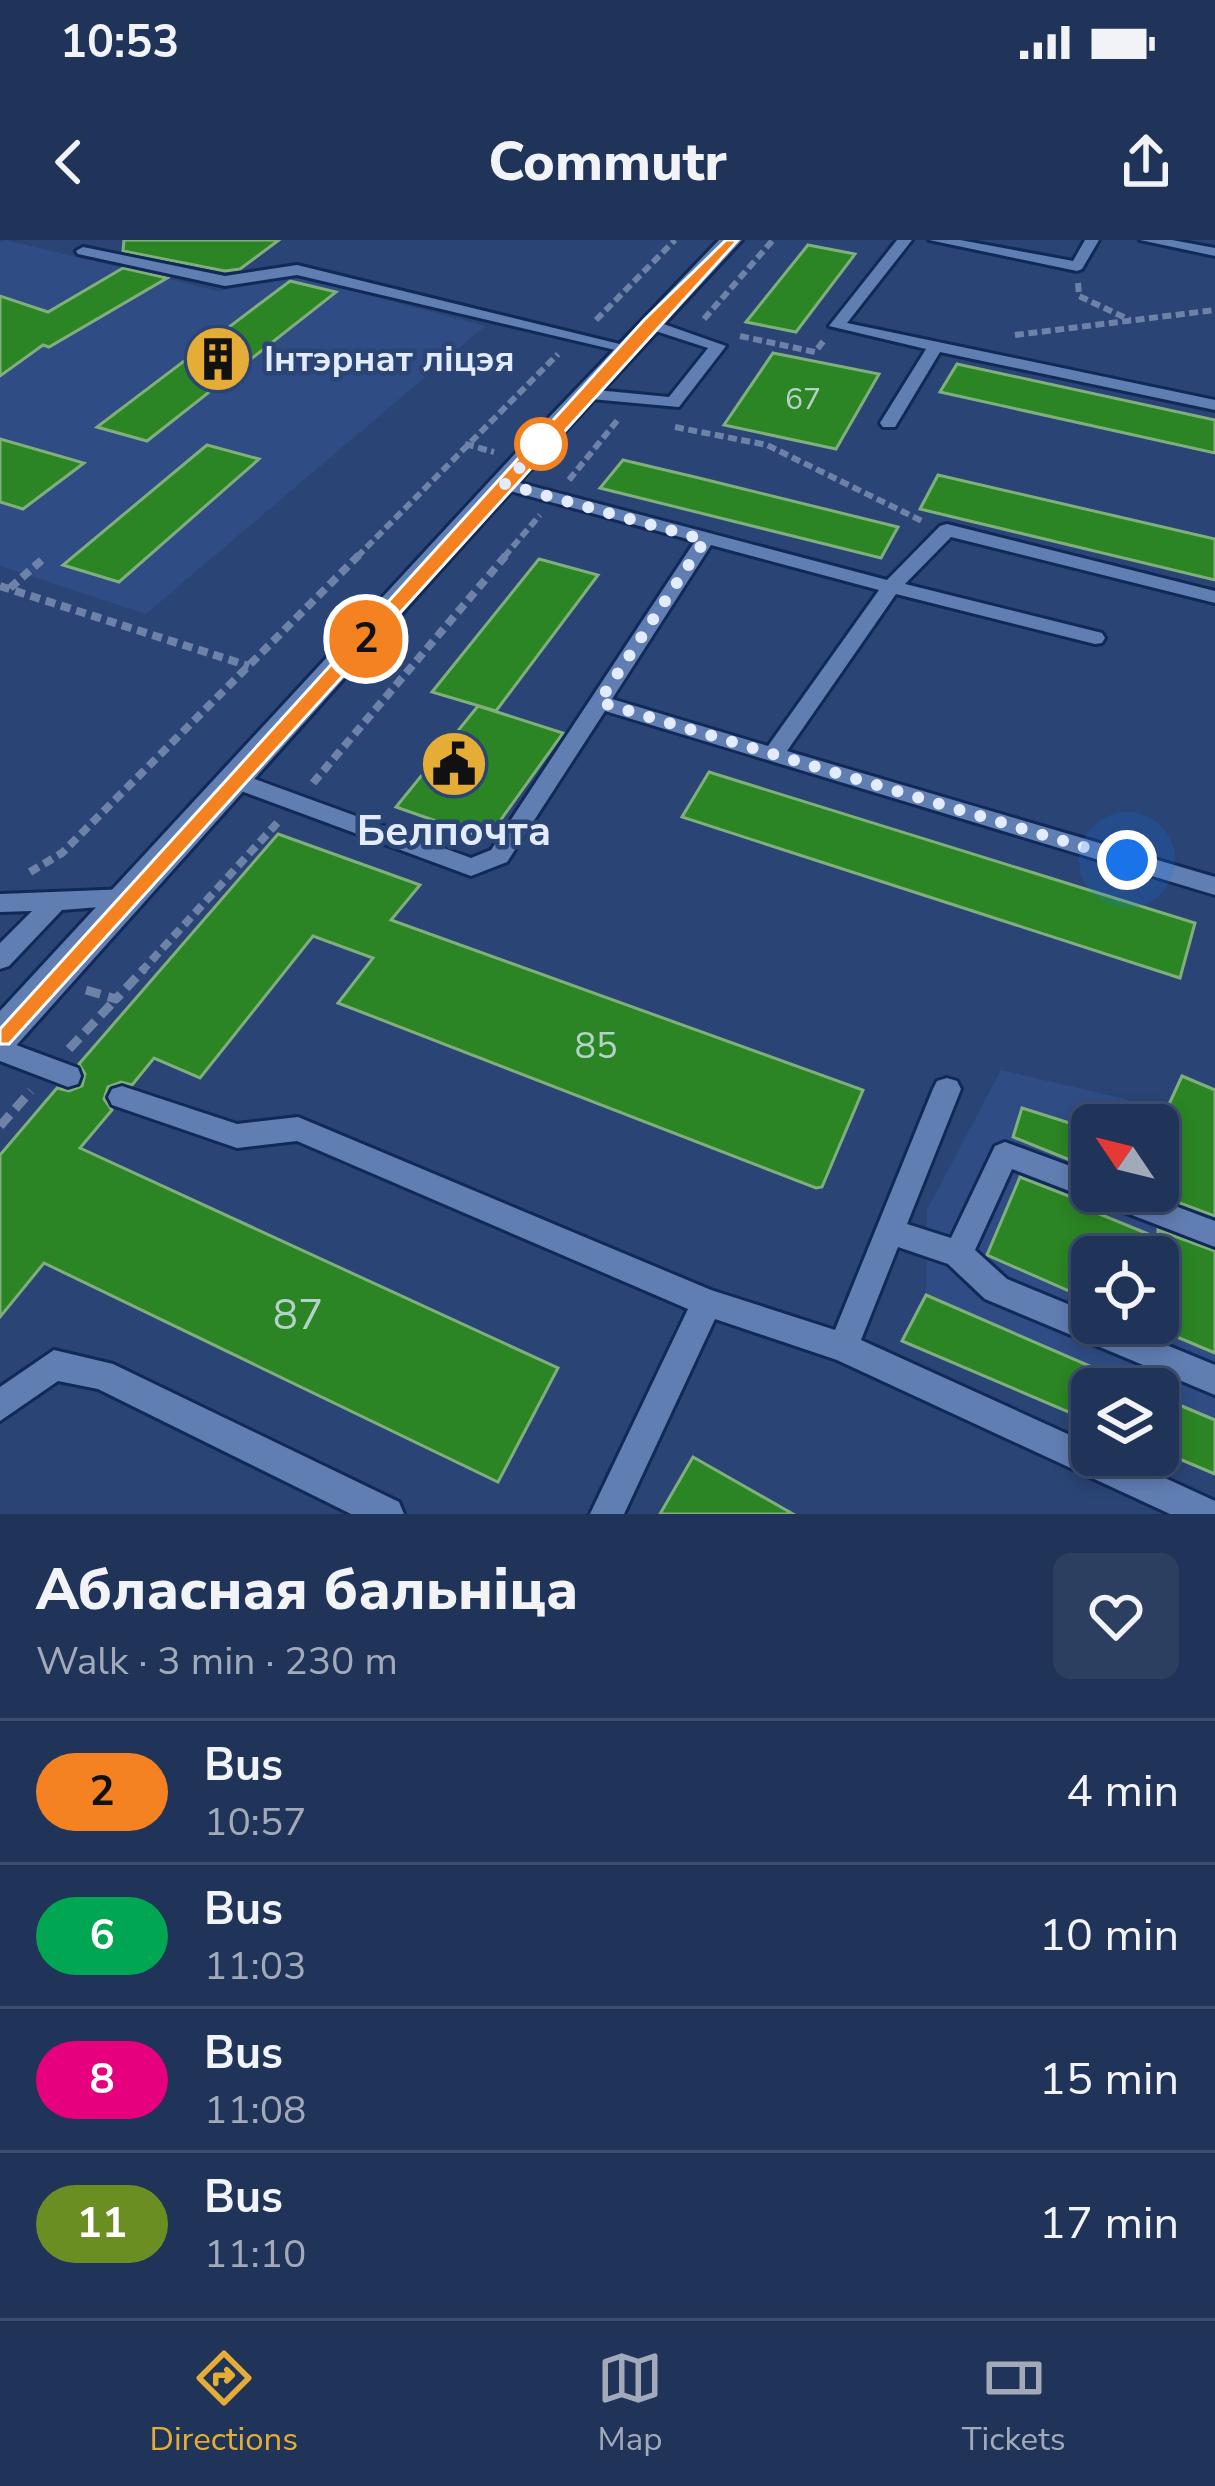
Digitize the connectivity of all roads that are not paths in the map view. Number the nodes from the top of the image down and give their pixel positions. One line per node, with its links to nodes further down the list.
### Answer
1 (731, 240): 8 (main road)
2 (905, 240): 9 (lane)
3 (936, 240): 4 (lane)
4 (1092, 240)
5 (1148, 240): 7 (lane)
6 (82, 251): 8 (lane)
7 (1215, 252)
8 (639, 336): 10 (main road); 10 (lane)
9 (936, 346): 11 (lane); 12 (lane)
10 (586, 394): 13 (main road)
11 (1215, 405)
12 (889, 423)
13 (505, 484): 14 (lane); 20 (main road)
14 (705, 540): 15 (lane); 18 (lane)
15 (890, 587): 16 (lane); 17 (lane); 19 (lane)
16 (1215, 597)
17 (1095, 638)
18 (599, 702): 19 (lane); 20 (lane)
19 (773, 755): 21 (lane)
20 (238, 781): 22 (main road)
21 (1215, 886)
22 (130, 898): 23 (lane); 26 (main road)
23 (56, 901): 24 (lane); 25 (lane)
24 (0, 903)
25 (0, 959)
26 (0, 1037)
27 (0, 1050): 28 (lane)
28 (68, 1076)
29 (947, 1089): 33 (lane)
30 (122, 1097): 36 (lane)
31 (1071, 1179): 35 (lane)
32 (1157, 1212): 34 (lane)
33 (890, 1231): 35 (lane); 37 (lane)
34 (1215, 1234)
35 (958, 1254): 38 (lane)
36 (706, 1303): 37 (lane); 41 (lane)
37 (844, 1347): 42 (lane)
38 (1215, 1380)
39 (0, 1406): 40 (lane)
40 (387, 1514)
41 (607, 1514)
42 (1208, 1514)

